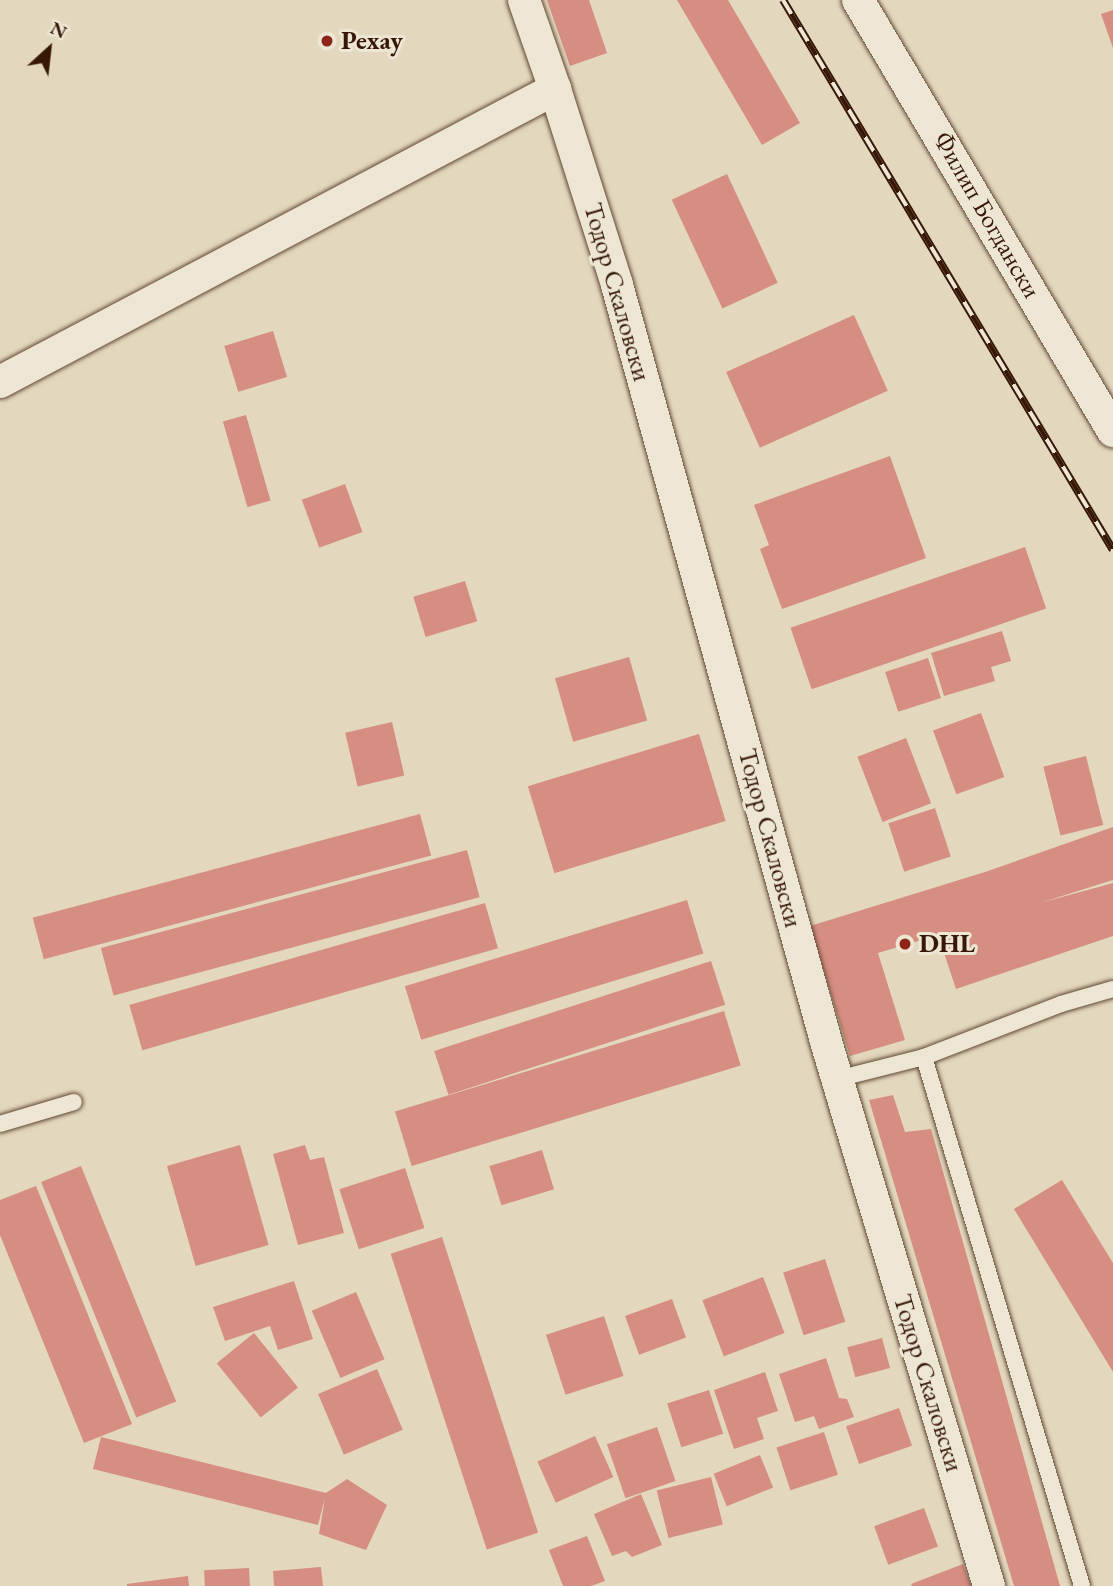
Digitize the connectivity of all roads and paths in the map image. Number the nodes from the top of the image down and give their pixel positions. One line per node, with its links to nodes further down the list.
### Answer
1 (524, 0): 3 (street, Тодор Скаловски)
2 (858, 0): 5 (street, Филип Богдански)
3 (555, 89): 4 (street); 8 (street, Тодор Скаловски)
4 (0, 382)
5 (1113, 431)
6 (1113, 989): 7 (lane)
7 (924, 1057): 8 (lane); 12 (lane)
8 (837, 1079): 11 (street, Тодор Скаловски)
9 (74, 1102): 10 (lane)
10 (0, 1124)
11 (989, 1586)
12 (1082, 1586)

